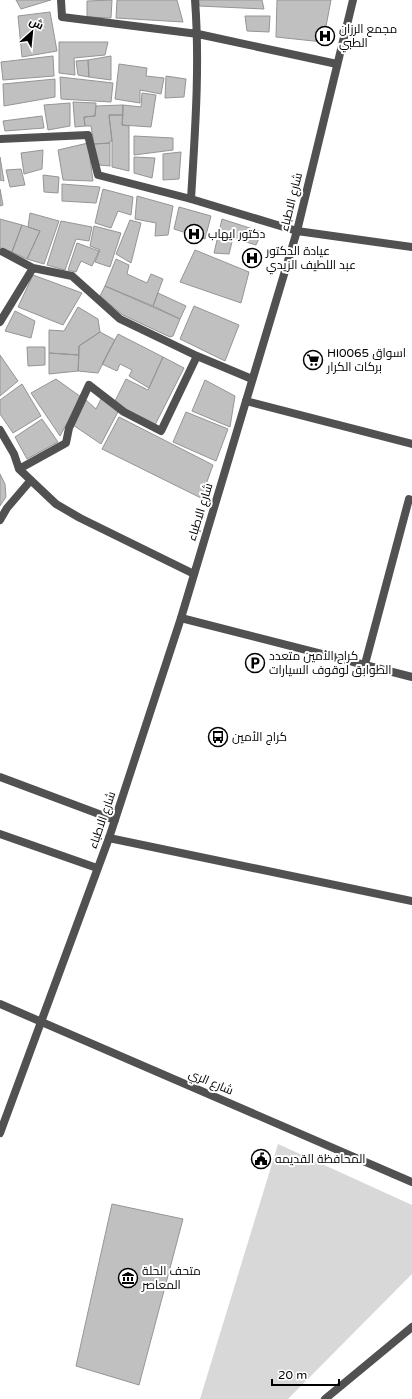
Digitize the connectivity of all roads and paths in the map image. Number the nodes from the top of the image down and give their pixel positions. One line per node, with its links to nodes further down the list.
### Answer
1 (61, 0): 4 (street)
2 (195, 0): 4 (street)
3 (353, 0): 5 (street, شارع الاطباء)
4 (198, 34): 5 (street); 7 (street)
5 (337, 64): 8 (street, شارع الاطباء)
6 (0, 138): 7 (street)
7 (191, 198): 8 (street)
8 (297, 231): 9 (street); 14 (street, شارع الاطباء)
9 (412, 247)
10 (3, 252): 11 (street)
11 (33, 268): 12 (street); 13 (street)
12 (0, 322)
13 (197, 356): 14 (street); 18 (street)
14 (252, 379): 15 (street, شارع الاطباء)
15 (246, 401): 17 (street); 22 (street, شارع الاطباء)
16 (0, 430): 18 (street)
17 (412, 444)
18 (18, 469): 19 (street)
19 (31, 480): 21 (street); 22 (street)
20 (409, 499): 24 (street)
21 (0, 520)
22 (194, 574): 23 (street, شارع الاطباء)
23 (181, 618): 24 (street); 27 (street, شارع الاطباء)
24 (365, 664): 25 (street)
25 (412, 677)
26 (0, 777): 27 (street)
27 (115, 820): 29 (street, شارع الاطباء)
28 (0, 834): 30 (street)
29 (109, 838): 30 (street, شارع الاطباء); 31 (street)
30 (97, 868): 33 (street, شارع الاطباء)
31 (412, 901)
32 (0, 1004): 33 (street, شارع الري)
33 (42, 1022): 34 (street, شارع الاطباء); 35 (street, شارع الري)
34 (0, 1133)
35 (412, 1182)
36 (412, 1327): 37 (street)
37 (325, 1399)

